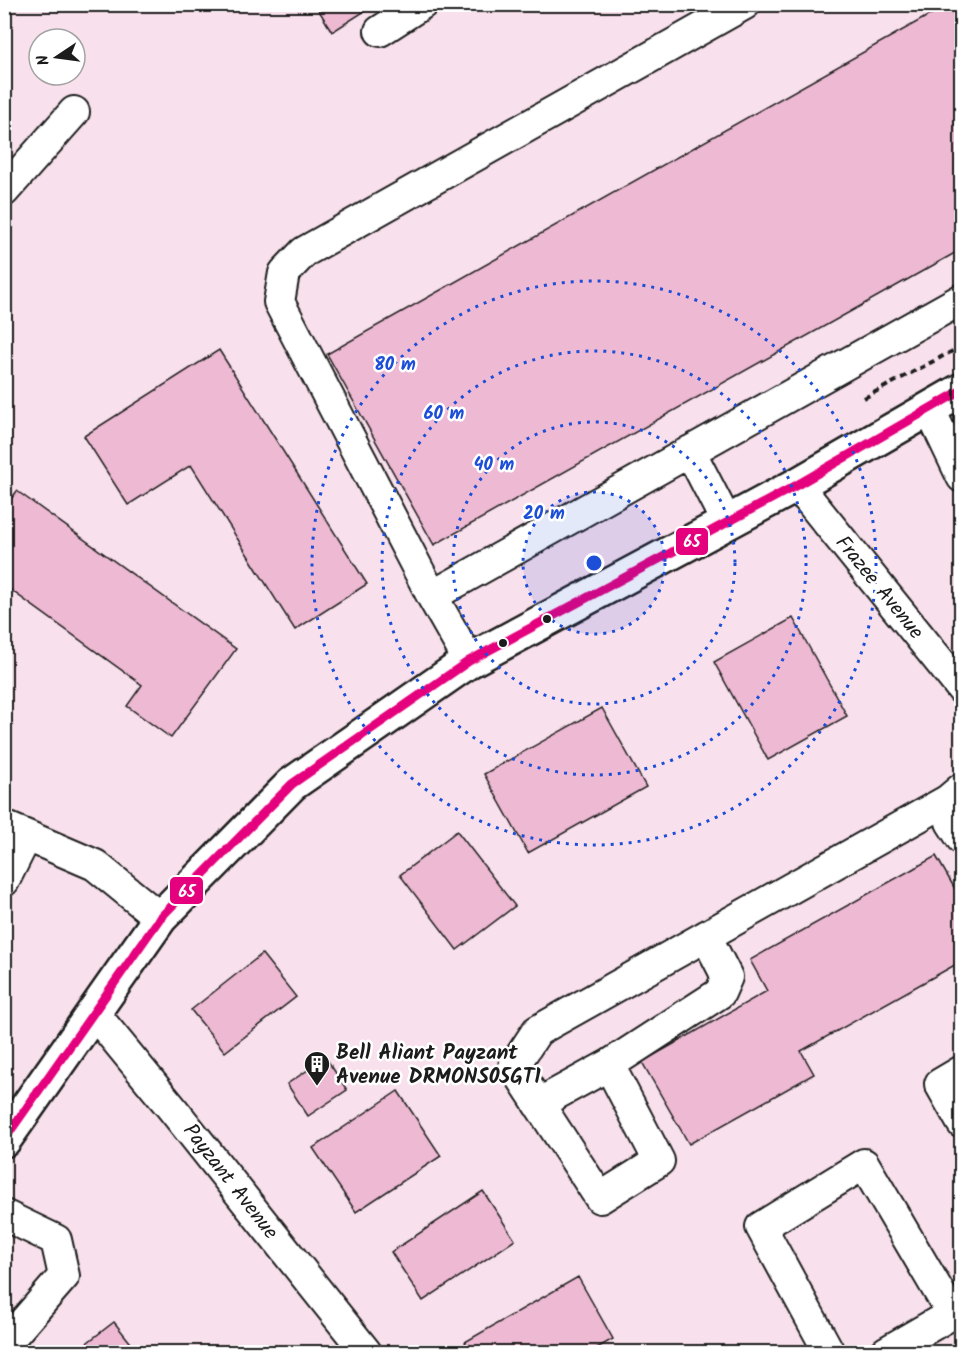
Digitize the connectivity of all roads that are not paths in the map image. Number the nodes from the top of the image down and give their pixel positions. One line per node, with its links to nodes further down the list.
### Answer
1 (422, 4): 3 (street)
2 (745, 4): 13 (street)
3 (380, 31)
4 (75, 112): 5 (street)
5 (4, 191)
6 (962, 298): 9 (street)
7 (962, 390): 8 (main road)
8 (929, 408): 10 (street); 11 (main road)
9 (690, 451): 12 (street); 13 (street)
10 (962, 477)
11 (797, 485): 12 (main road); 15 (street, Frazee Avenue)
12 (727, 523): 14 (main road)
13 (432, 596): 14 (street)
14 (469, 660): 20 (main road)
15 (960, 682)
16 (955, 794): 18 (street); 21 (street)
17 (15, 832): 19 (street); 20 (street)
18 (962, 839)
19 (4, 880)
20 (160, 918): 22 (main road)
21 (706, 936): 23 (street); 25 (street)
22 (93, 1012): 27 (main road); 31 (street, Payzant Avenue)
23 (609, 1065): 25 (street); 25 (street)
24 (962, 1071): 26 (street)
25 (538, 1104)
26 (962, 1124)
27 (4, 1140)
28 (4, 1215): 30 (street)
29 (957, 1311): 32 (street); 33 (street)
30 (4, 1345)
31 (366, 1353)
32 (829, 1353)
33 (886, 1353)

